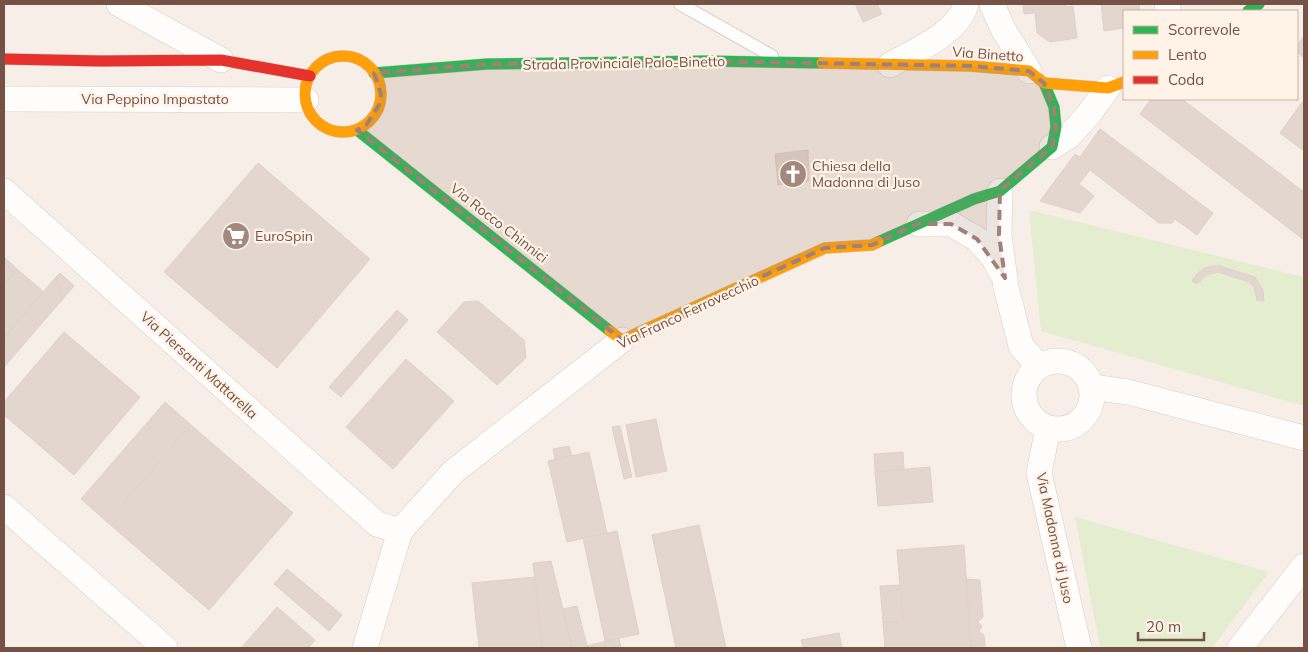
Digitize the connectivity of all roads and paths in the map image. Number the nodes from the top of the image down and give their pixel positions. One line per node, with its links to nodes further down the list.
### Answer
1 (119, 4): 6 (street)
2 (680, 4): 7 (lane)
3 (966, 4): 8 (street)
4 (992, 4): 11 (street)
5 (4, 59): 6 (street)
6 (220, 60): 10 (street)
7 (783, 63): 8 (street, Strada Provinciale Palo-Binetto); 9 (street, Strada Provinciale Palo-Binetto)
8 (882, 65): 11 (street, Via Binetto)
9 (374, 73): 10 (street); 15 (street)
10 (310, 76): 14 (street)
11 (1037, 77): 12 (street, Via Binetto); 16 (street)
12 (1116, 85): 16 (street)
13 (4, 99): 14 (street, Via Peppino Impastato)
14 (306, 100): 15 (street)
15 (358, 130): 21 (street, Via Rocco Chinnici)
16 (1052, 147): 18 (street)
17 (4, 191): 27 (street, Via Piersanti Mattarella)
18 (1000, 191): 19 (street, Via Franco Ferrovecchio); 20 (street)
19 (918, 224): 20 (street); 21 (street, Via Franco Ferrovecchio)
20 (1005, 278): 22 (street)
21 (622, 340): 27 (street, Via Franco Ferrovecchio)
22 (1038, 367): 23 (street); 24 (street)
23 (1092, 387): 24 (street); 25 (street)
24 (1048, 428): 31 (street, Via Madonna di Juso)
25 (1304, 438)
26 (4, 507): 29 (street)
27 (400, 531): 30 (street, Via Franco Ferrovecchio)
28 (1304, 566): 32 (street)
29 (165, 648)
30 (365, 648)
31 (1079, 648)
32 (1240, 648)

